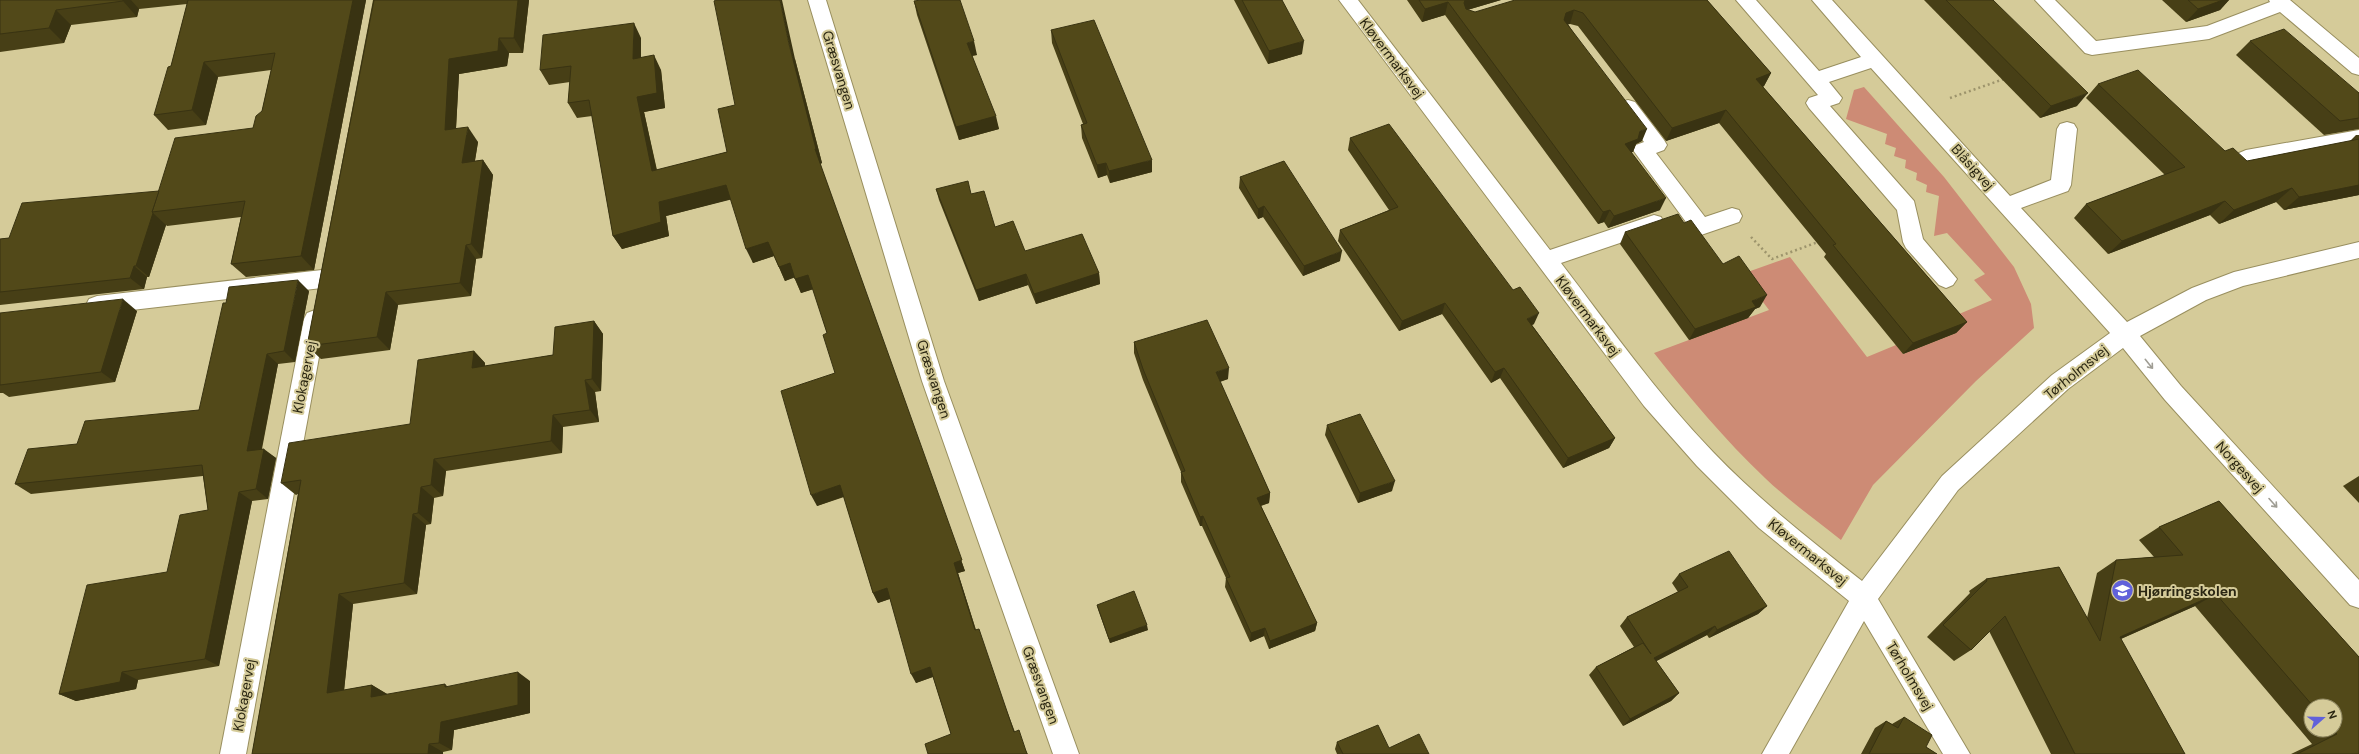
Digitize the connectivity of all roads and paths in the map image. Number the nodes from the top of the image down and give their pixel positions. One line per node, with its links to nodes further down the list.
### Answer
1 (817, 0): 30 (street, Græsvangen)
2 (1348, 0): 22 (street, Kløvermarksvej)
3 (1745, 0): 10 (street)
4 (1821, 0): 7 (street, Blåsigvej)
5 (2044, 0): 6 (street)
6 (2280, 2): 8 (street)
7 (1875, 59): 10 (street); 12 (street, Blåsigvej)
8 (2359, 68)
9 (2010, 77): 12 (path)
10 (1815, 79): 24 (street)
11 (1618, 95): 17 (street)
12 (1920, 108): 16 (street, Blåsigvej)
13 (2067, 129): 16 (street)
14 (2359, 137): 15 (street)
15 (2246, 158)
16 (2007, 205): 26 (street, Blåsigvej)
17 (1689, 210): 18 (street); 22 (street)
18 (1732, 216): 19 (path)
19 (1823, 241)
20 (2359, 250): 26 (street, Tørholmsvej)
21 (327, 255): 23 (street, Klokagervej)
22 (1546, 260): 28 (street, Kløvermarksvej)
23 (322, 279): 25 (street); 29 (street, Klokagervej)
24 (1946, 279)
25 (79, 307)
26 (2125, 334): 27 (street, Norgesvej, one-way to 27); 28 (street, Tørholmsvej)
27 (2359, 597)
28 (1864, 598): 31 (street, Tørholmsvej); 32 (street, Tørholmsvej)
29 (233, 754)
30 (1066, 754)
31 (1775, 754)
32 (1957, 754)

